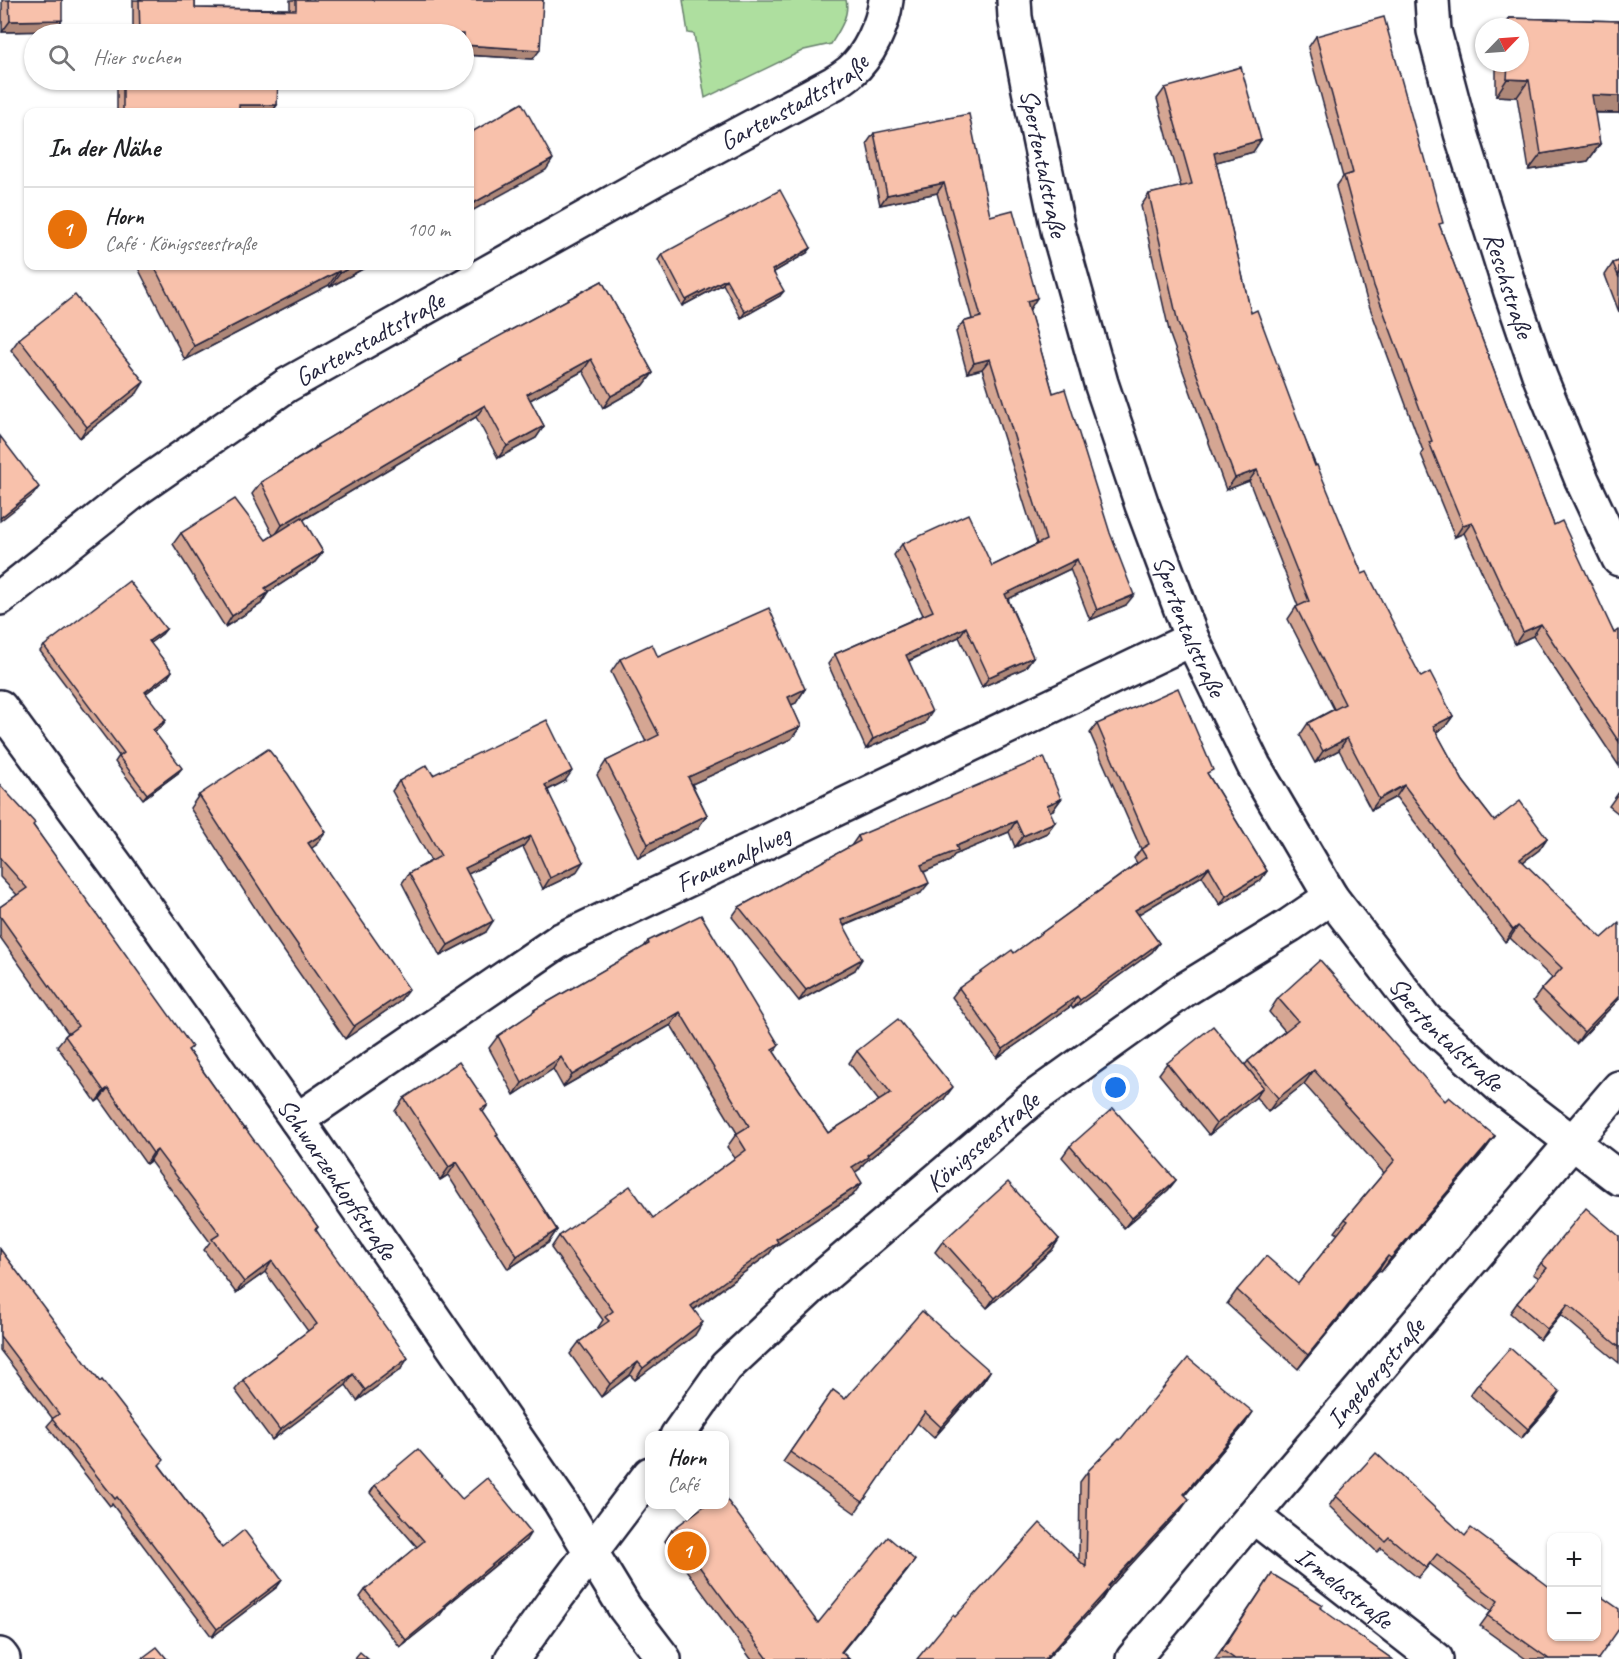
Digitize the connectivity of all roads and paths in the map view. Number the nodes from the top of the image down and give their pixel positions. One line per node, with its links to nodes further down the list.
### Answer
1 (886, 0): 5 (street, Gartenstadtstraße)
2 (1014, 0): 6 (street, Spertentalstraße)
3 (1432, 0): 4 (street, Reschstraße)
4 (1619, 559)
5 (0, 598)
6 (1192, 639): 8 (street, Spertentalstraße); 10 (street, Frauenalplweg)
7 (0, 707): 10 (street, Schwarzenkopfstraße)
8 (1331, 897): 11 (street, Spertentalstraße); 13 (street, Königsseestraße)
9 (1619, 1088): 11 (street, Ingeborgstraße)
10 (297, 1120): 16 (street, Schwarzenkopfstraße)
11 (1572, 1143): 12 (street, Spertentalstraße); 15 (street, Ingeborgstraße)
12 (1619, 1178)
13 (681, 1431)
14 (645, 1481): 16 (street)
15 (1253, 1516): 21 (street, Ingeborgstraße); 22 (street, Irmelastraße)
16 (591, 1552): 19 (street); 20 (street, Schwarzenkopfstraße)
17 (0, 1655): 18 (street)
18 (3, 1659)
19 (512, 1659)
20 (664, 1659)
21 (1133, 1659)
22 (1436, 1659)

